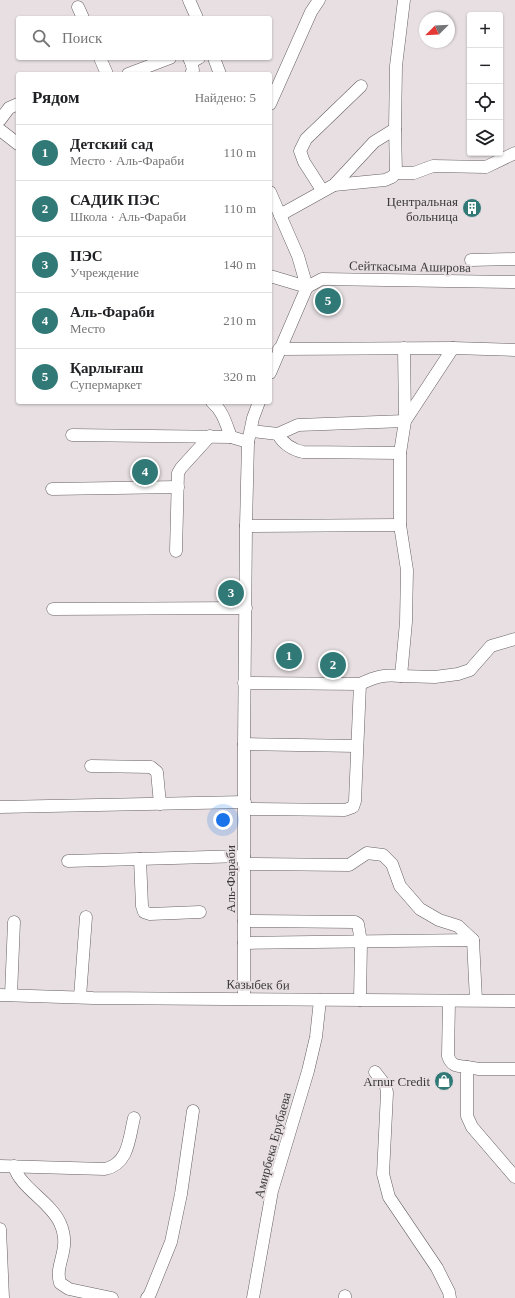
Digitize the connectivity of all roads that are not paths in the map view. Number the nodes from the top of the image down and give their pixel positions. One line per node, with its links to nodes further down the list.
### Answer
1 (189, 0): 6 (street)
2 (319, 0): 14 (street)
3 (404, 0): 17 (street)
4 (78, 7): 5 (street)
5 (82, 16)
6 (195, 16)
7 (101, 60): 10 (street)
8 (165, 60): 11 (street)
9 (215, 60): 12 (street)
10 (106, 72)
11 (133, 72)
12 (219, 72)
13 (361, 86): 23 (street)
14 (272, 100)
15 (16, 105): 16 (street)
16 (0, 120)
17 (395, 129): 21 (street); 22 (street)
18 (0, 130): 19 (street)
19 (16, 142)
20 (515, 153): 21 (street)
21 (396, 173): 22 (street)
22 (334, 185): 23 (street)
23 (322, 190): 25 (street)
24 (272, 197): 25 (street)
25 (280, 215): 30 (street)
26 (515, 259): 27 (street)
27 (471, 260)
28 (272, 277): 30 (street)
29 (515, 282): 30 (street, Сейткасыма Аширова)
30 (306, 287): 33 (street)
31 (404, 348): 32 (street); 33 (street); 38 (street)
32 (453, 348): 34 (street); 38 (street)
33 (279, 349): 35 (street)
34 (515, 350)
35 (272, 368)
36 (214, 404): 42 (street)
37 (258, 404): 43 (street, Аль-Фараби)
38 (405, 421): 39 (street); 44 (street)
39 (278, 434): 43 (street); 44 (street)
40 (72, 435): 41 (street)
41 (210, 436): 42 (street); 45 (street)
42 (231, 437): 43 (street)
43 (249, 437): 48 (street, Аль-Фараби)
44 (400, 453): 47 (street)
45 (178, 487): 46 (street); 49 (street)
46 (52, 489)
47 (400, 525): 48 (street); 53 (street)
48 (246, 526): 50 (street, Аль-Фараби)
49 (176, 551)
50 (246, 608): 51 (street); 54 (street, Аль-Фараби)
51 (53, 609)
52 (515, 638): 53 (street)
53 (401, 676): 55 (street)
54 (244, 683): 55 (street); 56 (street, Аль-Фараби)
55 (360, 684): 57 (street)
56 (244, 744): 57 (street); 60 (street, Аль-Фараби)
57 (357, 746): 60 (street)
58 (91, 766): 59 (street)
59 (160, 804): 60 (street); 61 (street)
60 (245, 806): 63 (street, Аль-Фараби)
61 (0, 807)
62 (140, 859): 63 (street); 64 (street); 65 (street)
63 (244, 860): 67 (street, Аль-Фараби); 69 (street)
64 (68, 861)
65 (200, 912)
66 (86, 917): 73 (street)
67 (244, 921): 70 (street); 71 (street, Аль-Фараби)
68 (14, 922): 72 (street)
69 (473, 940): 70 (street); 77 (street)
70 (361, 942): 71 (street); 76 (street)
71 (244, 943): 74 (street, Аль-Фараби)
72 (6, 995): 73 (street, Казыбек би)
73 (80, 997): 74 (street, Казыбек би)
74 (244, 998): 75 (street, Казыбек би)
75 (320, 1000): 76 (street, Казыбек би); 92 (street, Амирбека Ерубаева)
76 (360, 1000): 78 (street, Казыбек би)
77 (476, 1000): 78 (street, Казыбек би); 79 (street, Казыбек би)
78 (449, 1001): 80 (street)
79 (515, 1001)
80 (467, 1068): 81 (street); 87 (street)
81 (515, 1069)
82 (375, 1072): 93 (street)
83 (193, 1111): 91 (street)
84 (134, 1118): 86 (street)
85 (0, 1166): 86 (street)
86 (14, 1166): 90 (street)
87 (515, 1176)
88 (0, 1229): 89 (street)
89 (3, 1298)
90 (112, 1298)
91 (147, 1298)
92 (253, 1298)
93 (450, 1298)

